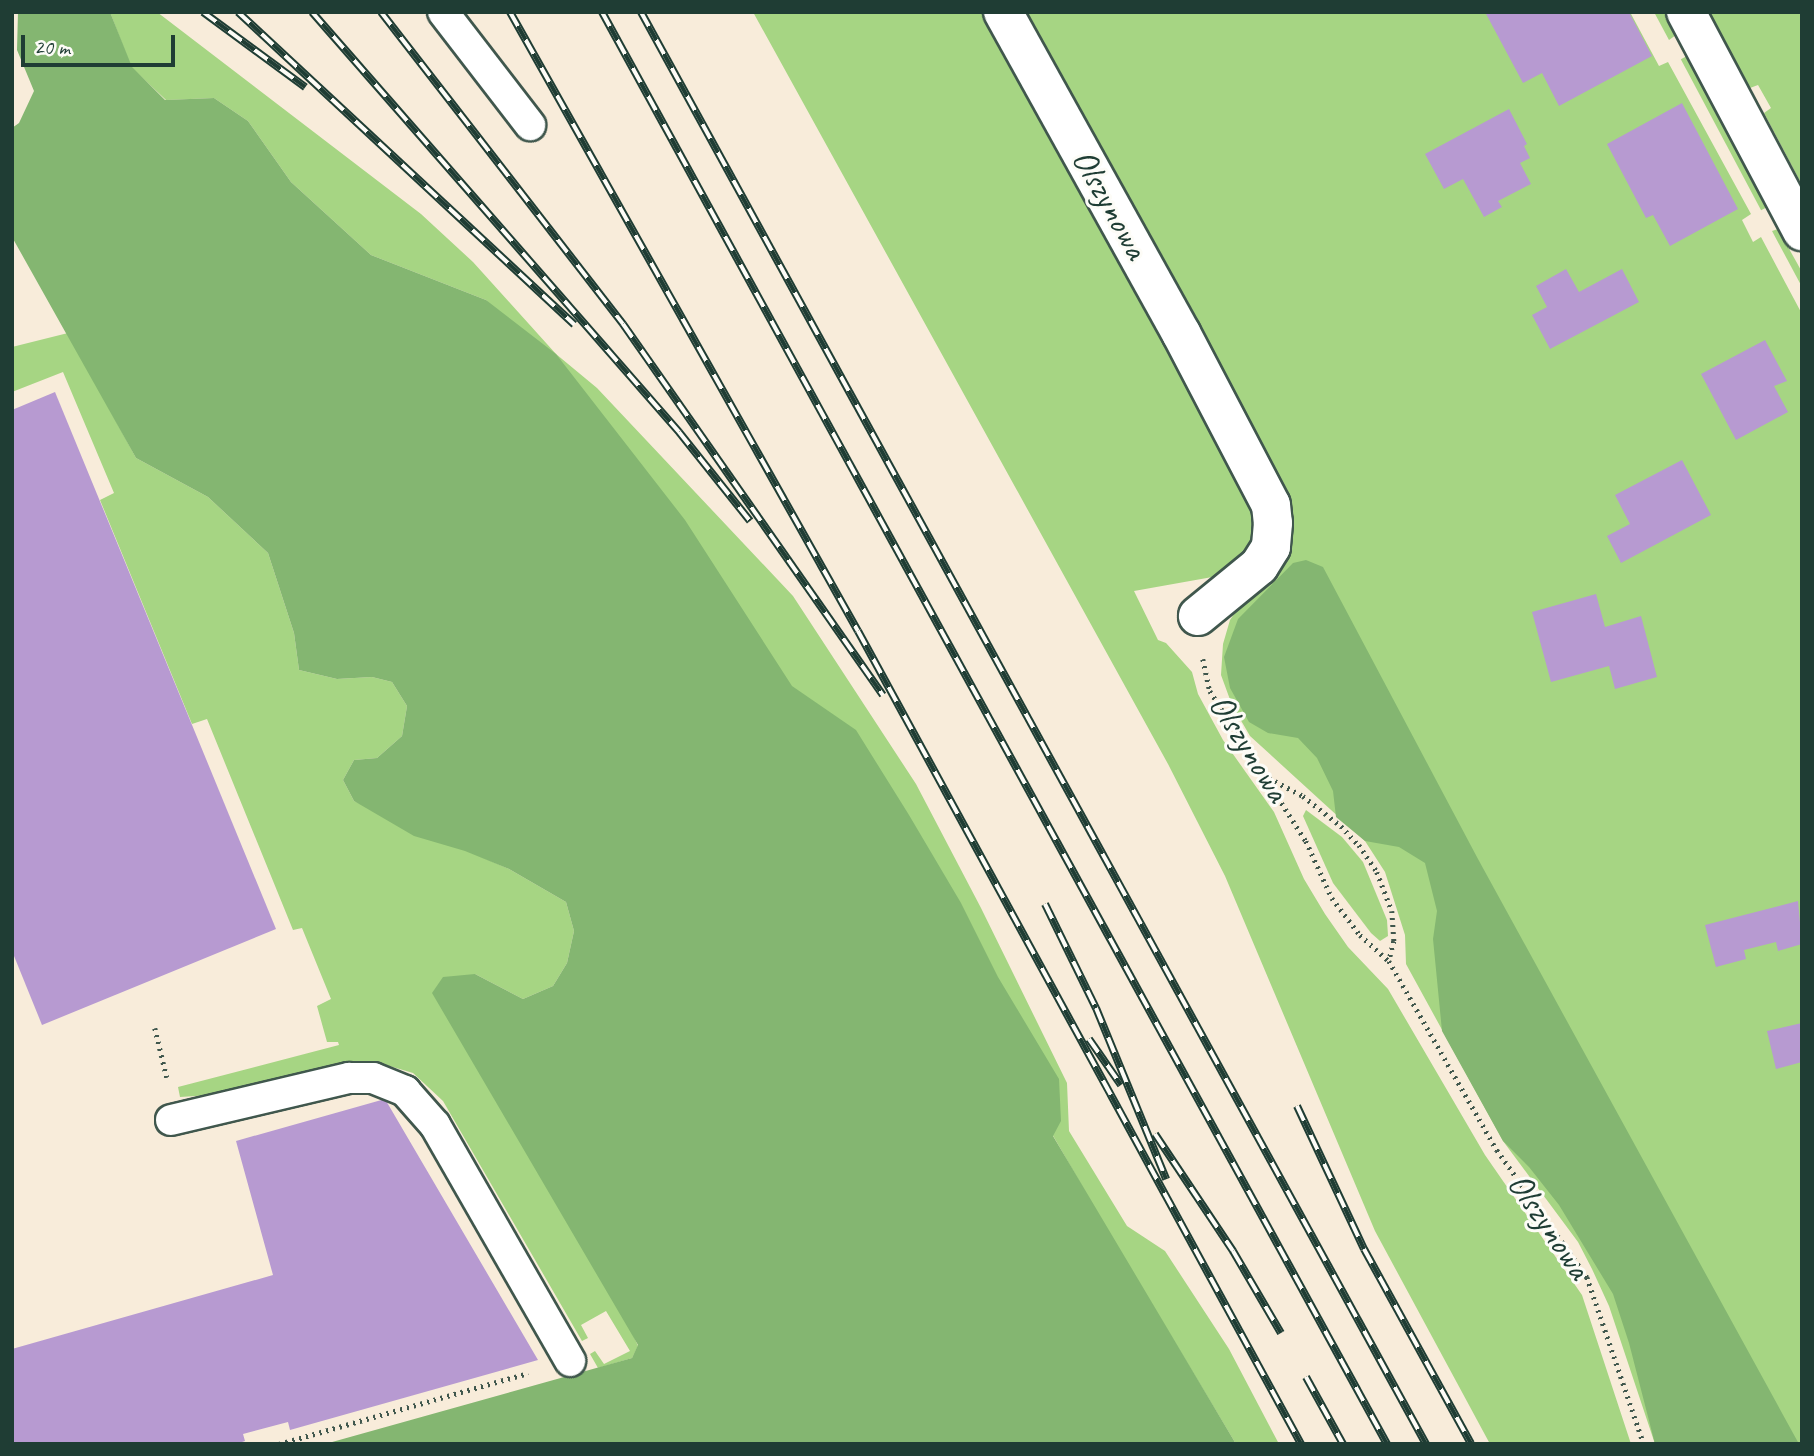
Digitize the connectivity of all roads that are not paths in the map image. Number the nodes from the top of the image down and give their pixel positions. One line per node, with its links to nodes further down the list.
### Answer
1 (443, 12): 4 (lane)
2 (1003, 12): 6 (street, Olszynowa)
3 (1686, 12): 5 (street)
4 (530, 125)
5 (1802, 231)
6 (1198, 616)
7 (171, 1120): 8 (lane)
8 (570, 1361)

